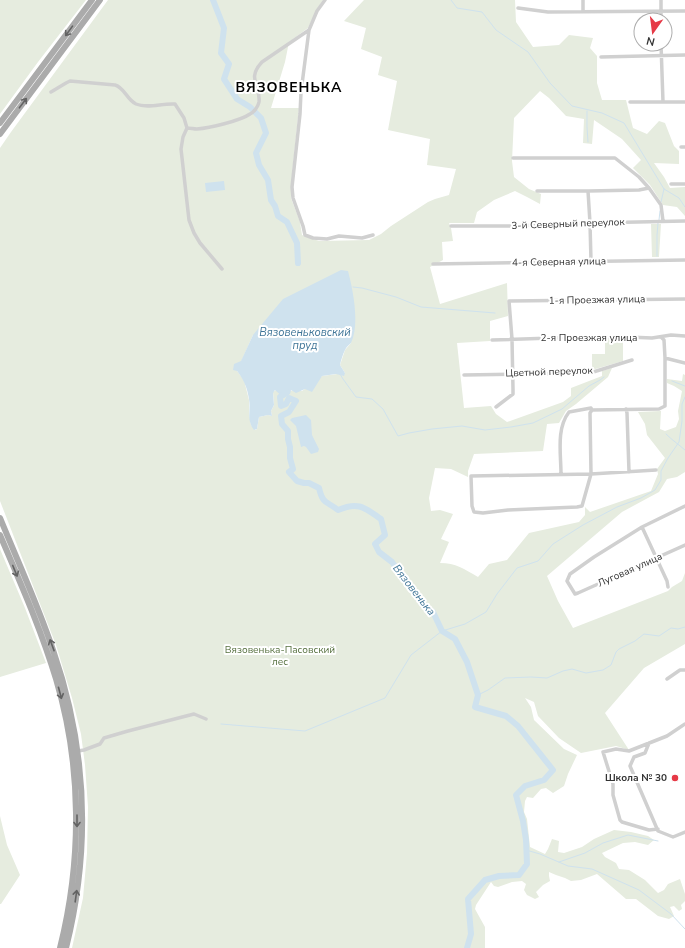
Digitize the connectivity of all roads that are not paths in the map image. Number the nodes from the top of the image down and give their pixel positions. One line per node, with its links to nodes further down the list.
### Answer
1 (92, 0): 19 (main road, one-way to 19)
2 (100, 0): 21 (main road, one-way to 2)
3 (325, 0): 10 (street)
4 (583, 0): 9 (street)
5 (661, 0): 7 (street)
6 (518, 8): 9 (street)
7 (661, 11): 8 (street); 9 (street)
8 (685, 11)
9 (583, 12)
10 (309, 30): 20 (street); 32 (street)
11 (662, 52): 12 (street)
12 (662, 55): 13 (street); 14 (street); 17 (street)
13 (685, 55)
14 (601, 57)
15 (51, 92): 20 (street)
16 (630, 102): 17 (street)
17 (663, 102): 18 (street)
18 (685, 102)
19 (0, 123)
20 (187, 128): 36 (street)
21 (0, 134)
22 (513, 158): 25 (street)
23 (671, 184): 24 (street)
24 (685, 184)
25 (649, 188): 27 (street); 28 (street)
26 (537, 190): 27 (street)
27 (588, 191): 30 (street)
28 (663, 221): 29 (street, 3-й Северный переулок); 30 (street, 3-й Северный переулок)
29 (685, 221)
30 (590, 223): 31 (street, 3-й Северный переулок); 34 (street)
31 (451, 226)
32 (373, 235)
33 (685, 260): 34 (street, 4-я Северная улица)
34 (591, 261): 35 (street, 4-я Северная улица)
35 (433, 264)
36 (222, 269)
37 (685, 299): 40 (street, 1-я Проезжая улица)
38 (661, 336): 39 (street, 2-я Проезжая улица); 40 (street, 2-я Проезжая улица); 42 (street)
39 (685, 336)
40 (512, 339): 41 (street, 2-я Проезжая улица); 45 (street)
41 (492, 340)
42 (665, 358): 44 (street); 48 (street)
43 (632, 360): 45 (street, Цветной переулок)
44 (685, 363)
45 (513, 374): 46 (street, Цветной переулок); 47 (street)
46 (464, 375)
47 (496, 407)
48 (626, 409): 49 (street); 51 (street)
49 (592, 410): 52 (street); 53 (street)
50 (656, 470): 51 (street)
51 (629, 472): 53 (street)
52 (561, 474): 53 (street); 53 (street)
53 (591, 474)
54 (685, 506): 56 (street)
55 (0, 518): 66 (main road, one-way to 55)
56 (642, 527): 59 (street); 59 (street, Луговая улица)
57 (0, 535): 69 (main road, one-way to 69)
58 (685, 545): 59 (street, Луговая улица)
59 (656, 558): 60 (street)
60 (668, 587)
61 (685, 670): 62 (street)
62 (667, 679)
63 (206, 719): 66 (street)
64 (685, 724): 65 (street)
65 (649, 743): 67 (street); 67 (street)
66 (78, 751): 70 (main road, one-way to 66)
67 (658, 829): 68 (street)
68 (685, 832)
69 (60, 948)
70 (66, 948)

